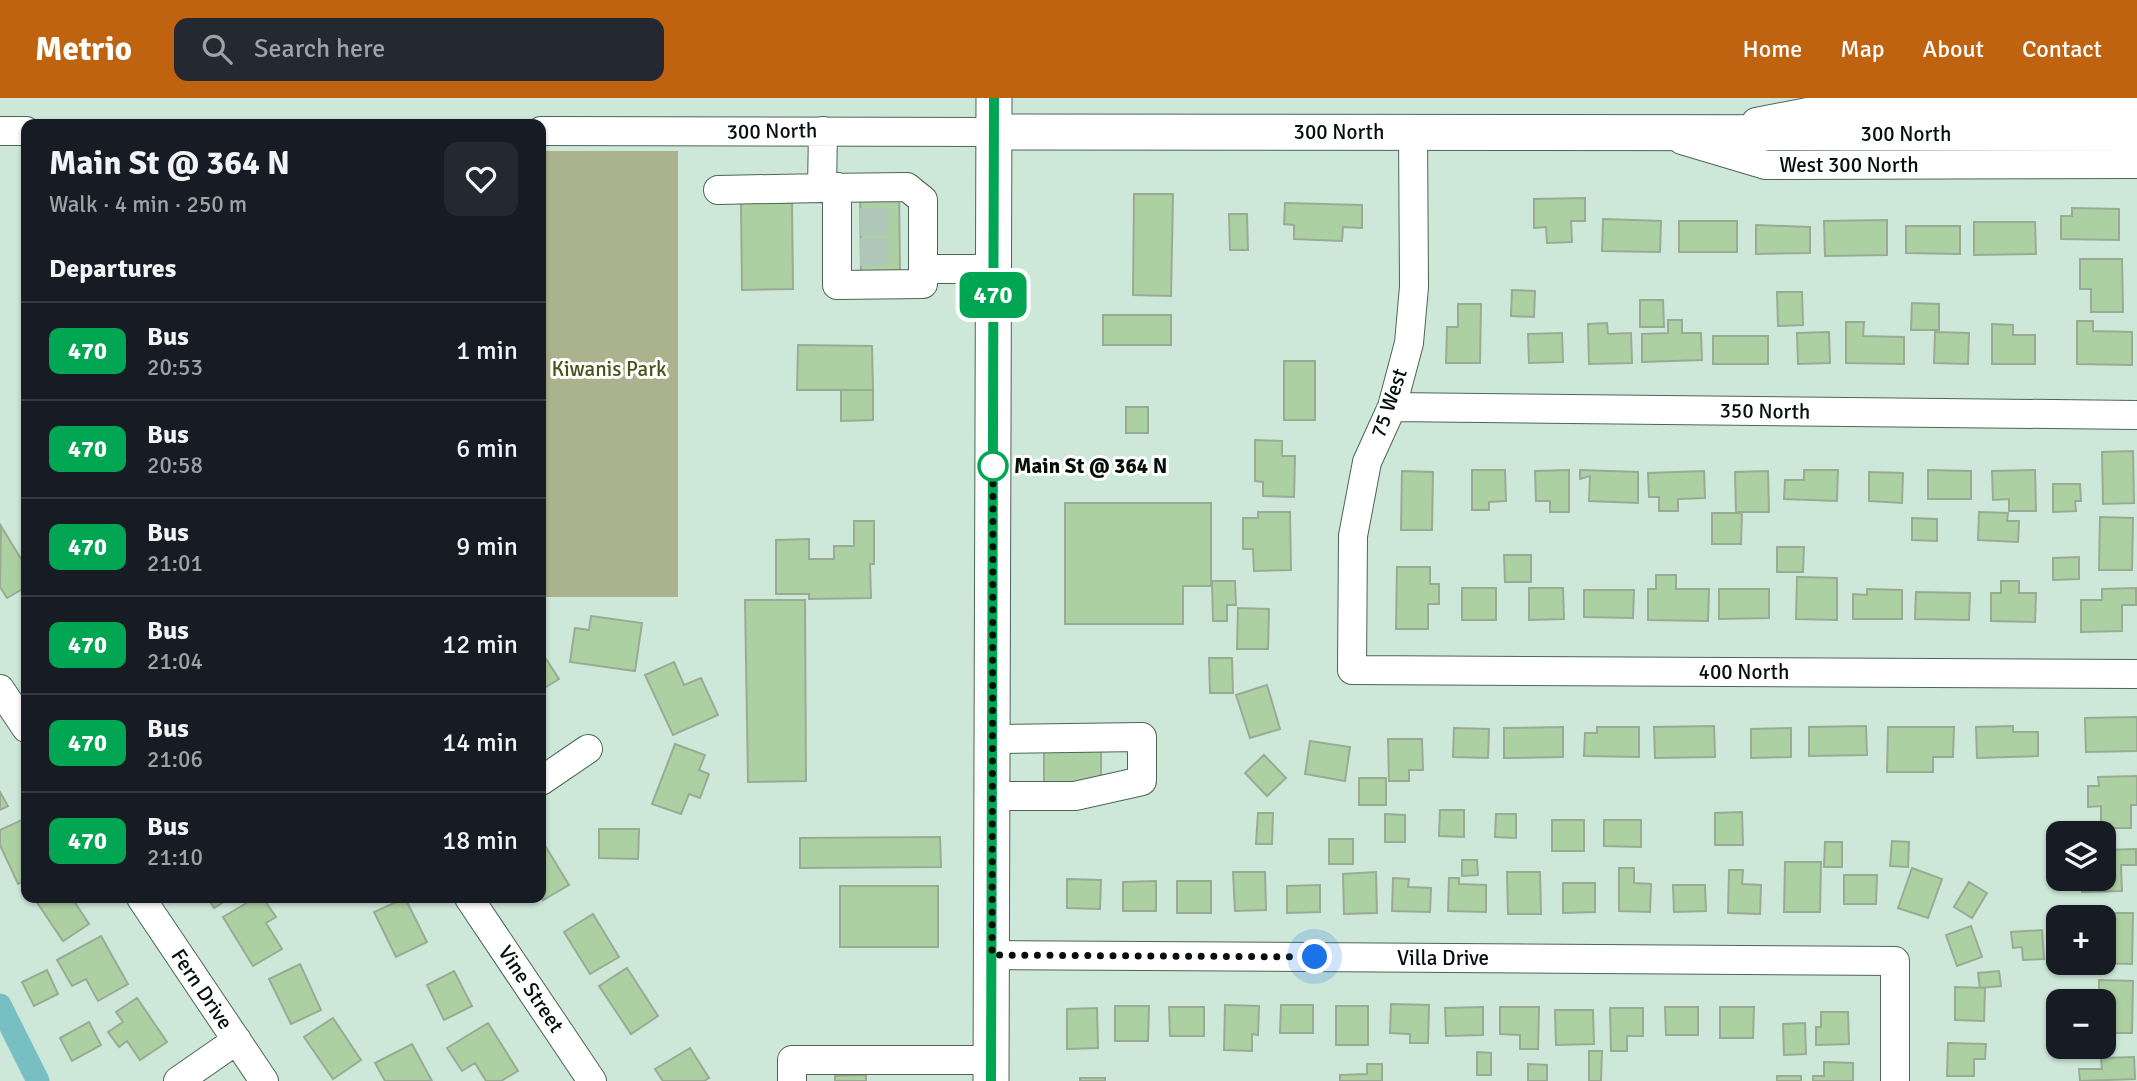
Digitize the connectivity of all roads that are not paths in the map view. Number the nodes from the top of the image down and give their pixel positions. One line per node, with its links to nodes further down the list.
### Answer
1 (2137, 107): 9 (street)
2 (994, 115): 6 (street, 300 North); 7 (main road, 300 North); 14 (main road)
3 (0, 131): 4 (street)
4 (21, 131)
5 (546, 131): 6 (street, 300 North)
6 (823, 131): 11 (street)
7 (1413, 133): 9 (main road, 300 North); 15 (street, 75 West)
8 (2137, 133): 9 (main road, 300 North)
9 (1663, 134): 10 (street, West 300 North)
10 (2137, 164)
11 (829, 187): 12 (street); 13 (street); 13 (street)
12 (718, 190)
13 (915, 257): 14 (street)
14 (993, 269): 21 (main road)
15 (1392, 407): 16 (street, 350 North); 17 (street, 75 West)
16 (2137, 415)
17 (1352, 670): 18 (street, 400 North)
18 (2137, 674)
19 (0, 689): 20 (street)
20 (21, 720)
21 (992, 739): 24 (main road); 24 (street)
22 (588, 749): 23 (street)
23 (546, 778)
24 (992, 796): 27 (main road)
25 (144, 903): 28 (street, Fern Drive)
26 (473, 903): 32 (street, Vine Street)
27 (992, 955): 29 (main road); 34 (street, Villa Drive)
28 (237, 1040): 30 (street); 31 (street, Fern Drive)
29 (991, 1070): 33 (street)
30 (178, 1081)
31 (264, 1081)
32 (592, 1081)
33 (792, 1081)
34 (1895, 1081)

